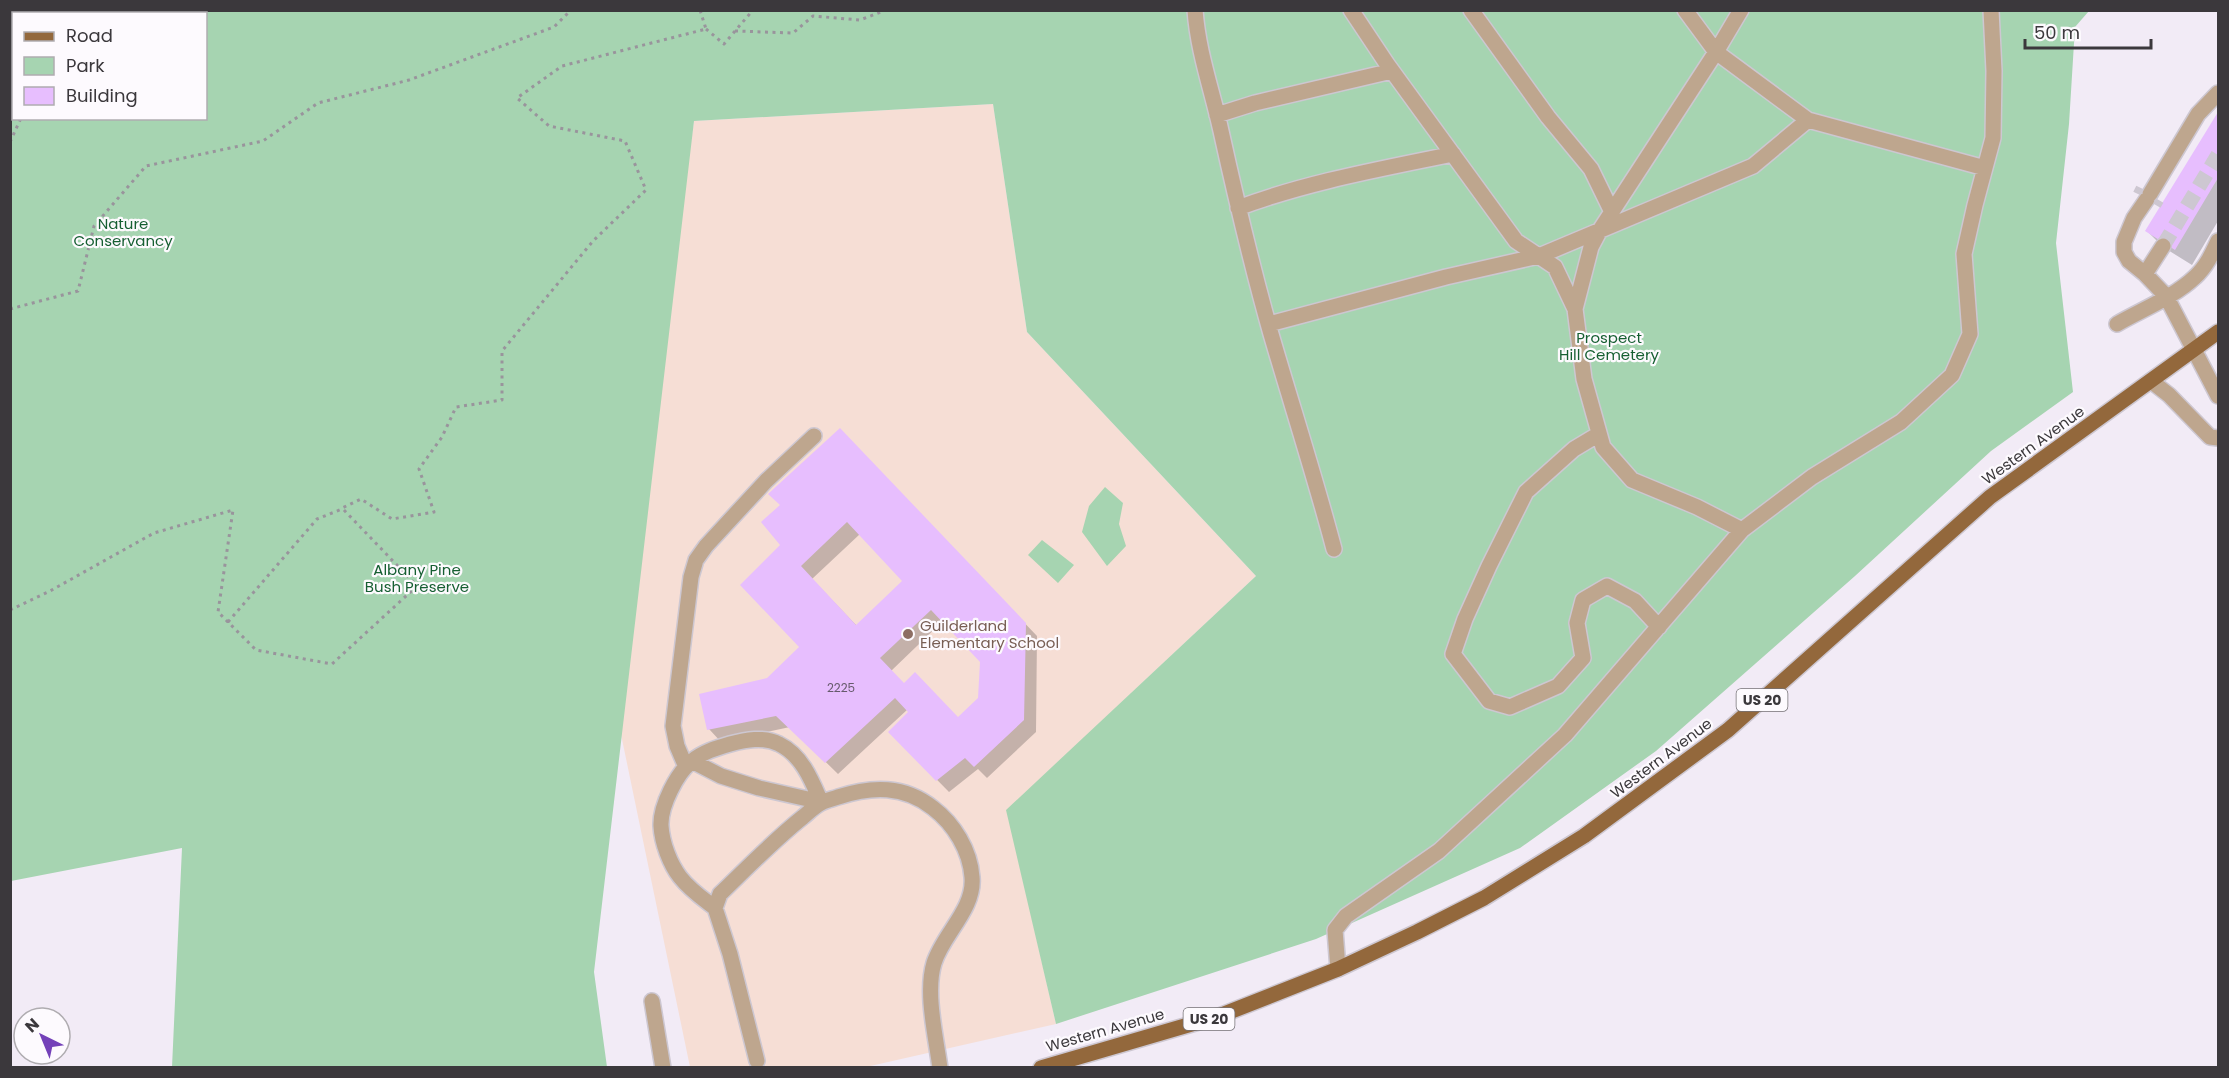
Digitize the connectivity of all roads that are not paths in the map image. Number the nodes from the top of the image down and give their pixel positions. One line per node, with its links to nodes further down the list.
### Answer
1 (1195, 10): 10 (street)
2 (1351, 10): 8 (street)
3 (1471, 10): 15 (street)
4 (1685, 10): 7 (street)
5 (1741, 10): 7 (street)
6 (1991, 10): 13 (street)
7 (1716, 52): 11 (street); 15 (street)
8 (1392, 71): 10 (street); 12 (street)
9 (2218, 93): 20 (street)
10 (1218, 116): 14 (street)
11 (1808, 120): 13 (street); 16 (street)
12 (1453, 154): 14 (street); 19 (street)
13 (1985, 168): 32 (street)
14 (1238, 208): 23 (street)
15 (1611, 210): 16 (street)
16 (1600, 230): 19 (street); 22 (street)
17 (2218, 241): 21 (street)
18 (2163, 246): 20 (street)
19 (1539, 256): 22 (street); 23 (street)
20 (2145, 274): 21 (street)
21 (2166, 296): 24 (street); 26 (street)
22 (1575, 309): 29 (street)
23 (1269, 324): 33 (street)
24 (2117, 324)
25 (2218, 332): 26 (main road, Western Avenue / US 20)
26 (2194, 350): 27 (main road, Western Avenue / US 20); 28 (street)
27 (2151, 381): 31 (street); 38 (main road, Western Avenue / US 20)
28 (2218, 396)
29 (1599, 434): 32 (street); 34 (street)
30 (814, 436): 35 (street)
31 (2218, 438)
32 (1742, 531): 34 (street)
33 (1334, 549)
34 (1659, 627): 38 (street)
35 (689, 764): 36 (street); 36 (street); 37 (street)
36 (821, 802): 37 (street); 42 (street)
37 (715, 908): 40 (street)
38 (1338, 969): 43 (main road, Western Avenue / US 20)
39 (652, 1001): 41 (street)
40 (757, 1061)
41 (663, 1068)
42 (940, 1068)
43 (1041, 1068)

